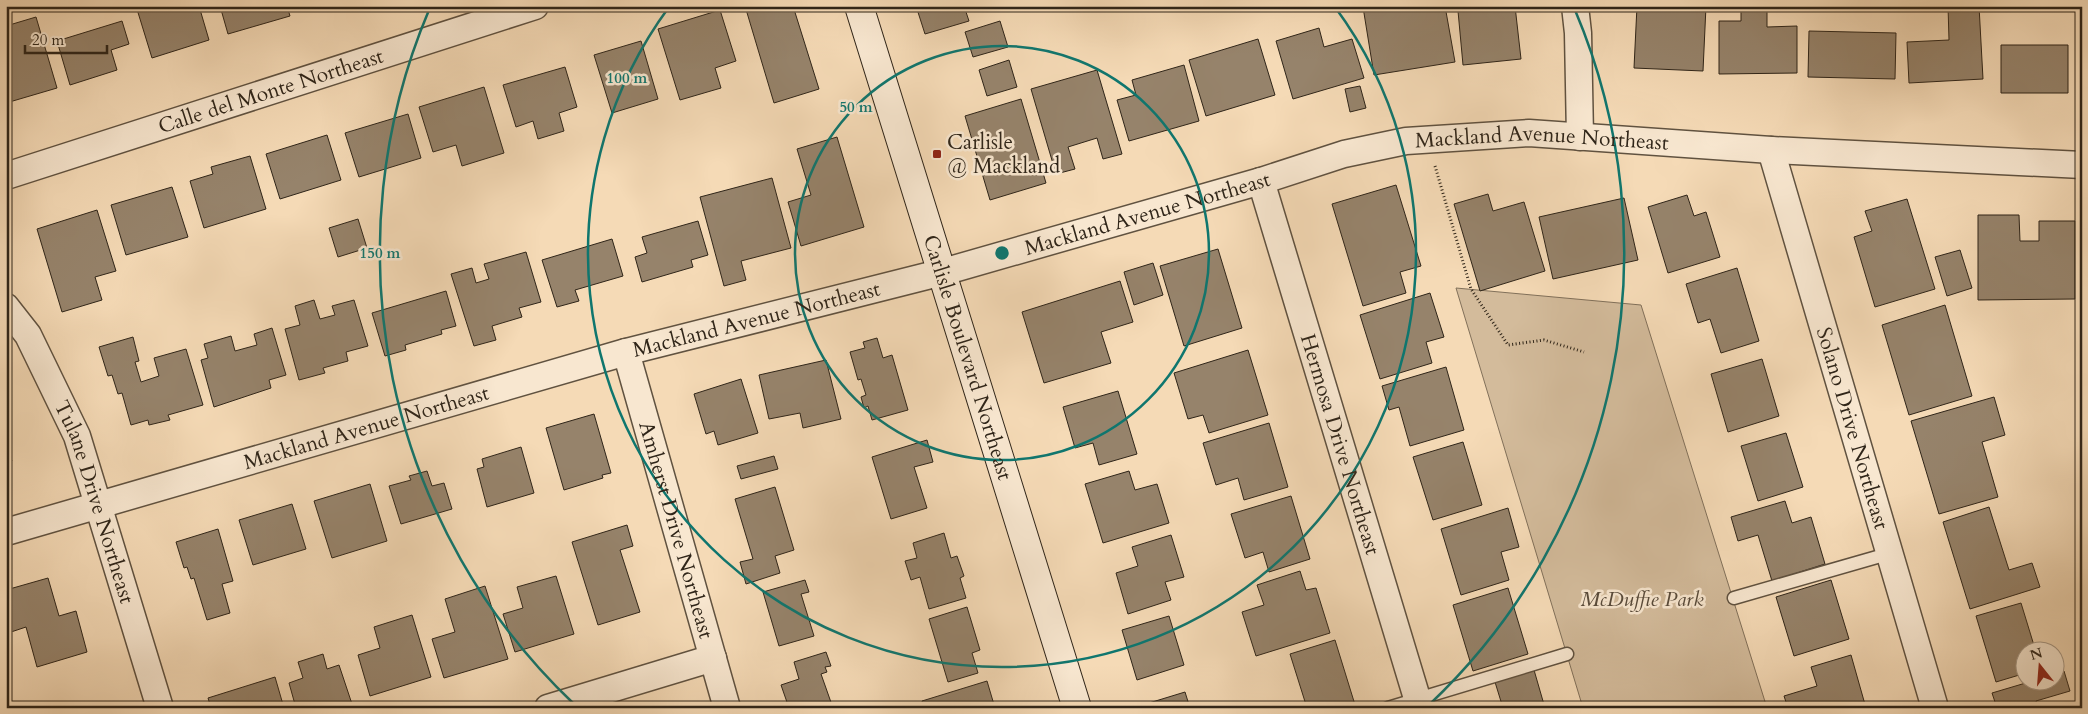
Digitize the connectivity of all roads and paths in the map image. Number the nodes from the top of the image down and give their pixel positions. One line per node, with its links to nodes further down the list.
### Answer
1 (535, 6): 8 (street, Calle del Monte Northeast)
2 (860, 6): 10 (main road, Carlisle Boulevard Northeast)
3 (1575, 6): 4 (street)
4 (1580, 137): 5 (street, Mackland Avenue Northeast); 9 (street, Mackland Avenue Northeast)
5 (1771, 150): 7 (street, Mackland Avenue Northeast); 16 (street, Solano Drive Northeast)
6 (1435, 165): 13 (path)
7 (2082, 165)
8 (6, 176)
9 (1261, 181): 10 (street, Mackland Avenue Northeast); 20 (street, Hermosa Drive Northeast)
10 (944, 272): 12 (street, Mackland Avenue Northeast); 24 (main road, Carlisle Boulevard Northeast)
11 (6, 307): 14 (street, Tulane Drive Northeast)
12 (626, 352): 14 (street, Mackland Avenue Northeast); 19 (street, Amherst Drive Northeast)
13 (1584, 352)
14 (100, 504): 15 (street, Mackland Avenue Northeast); 21 (street, Tulane Drive Northeast)
15 (6, 532)
16 (1891, 553): 17 (lane); 26 (street, Solano Drive Northeast)
17 (1734, 598)
18 (1567, 654): 20 (lane)
19 (712, 658): 22 (street); 23 (street, Amherst Drive Northeast)
20 (1418, 704): 25 (lane)
21 (160, 708)
22 (548, 708)
23 (727, 708)
24 (1077, 708)
25 (1388, 708)
26 (1935, 708)

